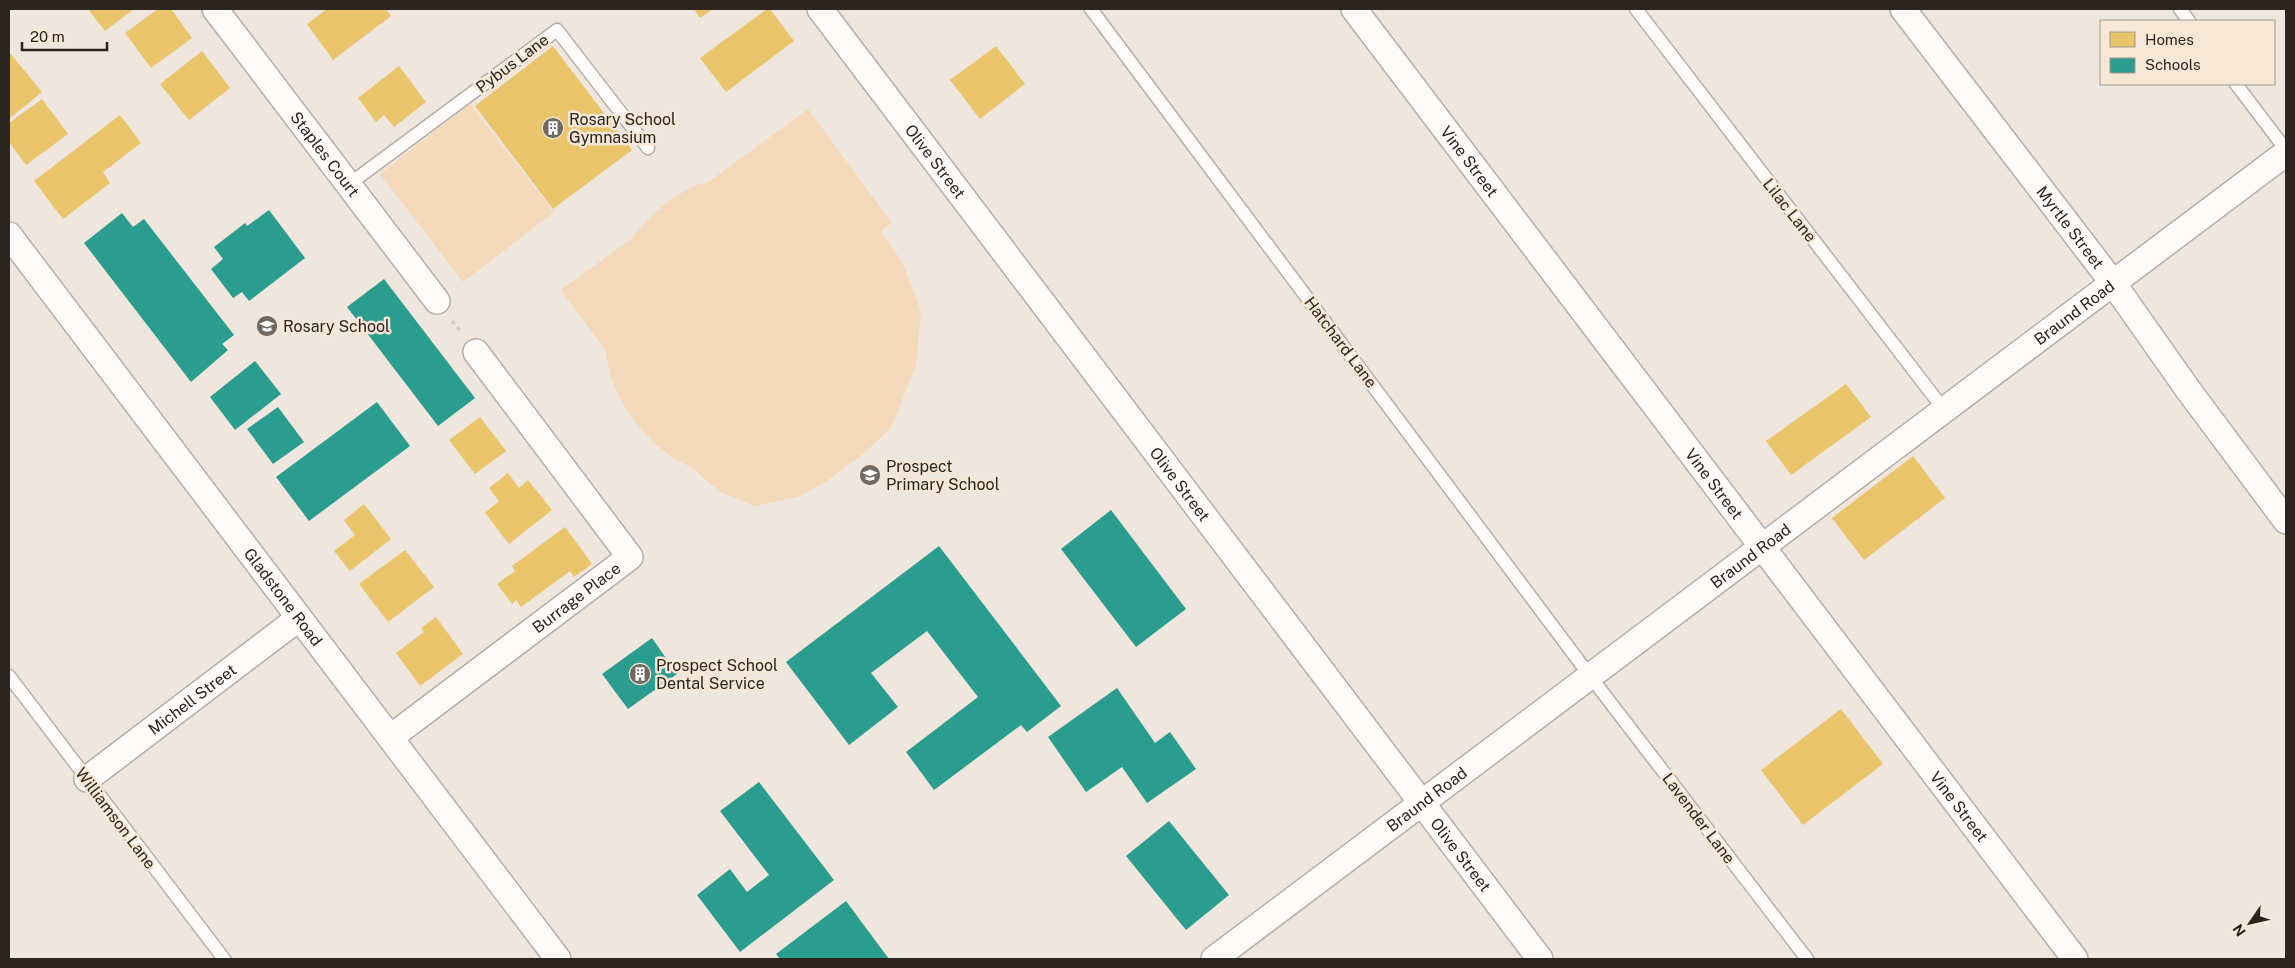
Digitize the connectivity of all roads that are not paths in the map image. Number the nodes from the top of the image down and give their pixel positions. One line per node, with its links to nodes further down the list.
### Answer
1 (215, 9): 12 (street, Staples Court)
2 (820, 9): 25 (street, Olive Street)
3 (1091, 9): 22 (lane, Hatchard Lane)
4 (1354, 9): 19 (street, Vine Street)
5 (1636, 9): 17 (lane, Lilac Lane)
6 (1903, 9): 14 (street, Myrtle Street)
7 (2180, 9): 8 (lane)
8 (2188, 20)
9 (2237, 85): 11 (lane)
10 (648, 148): 12 (lane, Pybus Lane)
11 (2286, 151): 14 (street, Braund Road)
12 (348, 185): 15 (street, Staples Court)
13 (9, 235): 20 (street, Gladstone Road)
14 (2113, 283): 17 (street, Braund Road); 18 (street, Myrtle Street)
15 (436, 301)
16 (476, 352): 23 (street, Burrage Place)
17 (1944, 411): 19 (street, Braund Road)
18 (2286, 521)
19 (1763, 547): 22 (street, Braund Road); 31 (street, Vine Street)
20 (299, 618): 23 (street, Gladstone Road); 24 (street, Michell Street)
21 (9, 676): 24 (lane, Williamson Lane)
22 (1590, 676): 25 (street, Braund Road); 30 (lane, Lavender Lane)
23 (390, 737): 27 (street, Gladstone Road)
24 (87, 779): 26 (lane, Williamson Lane)
25 (1420, 804): 28 (street, Braund Road); 29 (street, Olive Street)
26 (224, 959)
27 (558, 959)
28 (1214, 959)
29 (1540, 959)
30 (1807, 959)
31 (2075, 959)

